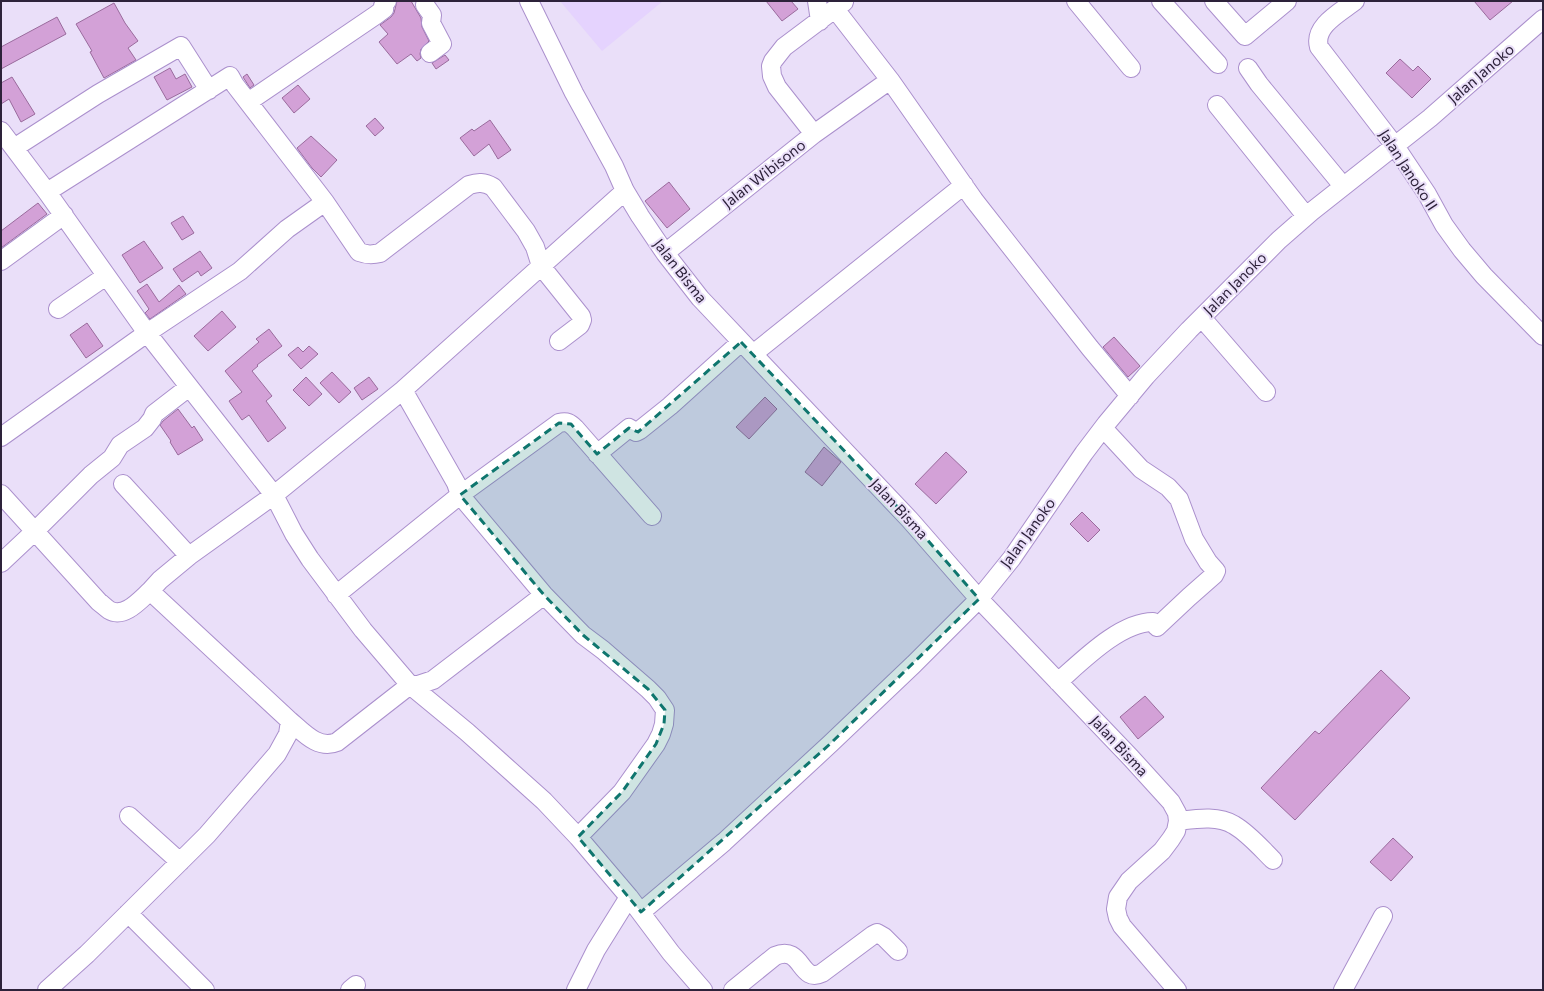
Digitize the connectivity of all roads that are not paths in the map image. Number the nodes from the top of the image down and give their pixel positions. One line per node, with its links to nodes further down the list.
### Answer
1 (387, 1): 19 (street)
2 (529, 1): 27 (street, Jalan Bisma)
3 (817, 1): 12 (street)
4 (1076, 1): 15 (street)
5 (1161, 1): 14 (street)
6 (1214, 1): 7 (street)
7 (1287, 1)
8 (1355, 1): 23 (street, Jalan Janoko II)
9 (426, 2): 13 (street)
10 (840, 5): 12 (street, Jalan Wibisono); 17 (street)
11 (1543, 19): 23 (street, Jalan Janoko)
12 (820, 21): 22 (street, Jalan Wibisono)
13 (430, 54)
14 (1218, 64)
15 (1131, 68)
16 (1248, 68): 26 (street)
17 (890, 80): 22 (street); 25 (street)
18 (208, 90): 19 (street); 24 (street); 28 (street)
19 (248, 102): 29 (street)
20 (1217, 105): 31 (street)
21 (1, 131): 24 (street)
22 (814, 134): 32 (street, Jalan Wibisono)
23 (1395, 146): 26 (street, Jalan Janoko); 39 (street, Jalan Janoko II)
24 (14, 148): 28 (street)
25 (964, 185): 41 (street); 45 (street)
26 (1343, 186): 31 (street, Jalan Janoko)
27 (625, 191): 32 (street, Jalan Bisma); 34 (street)
28 (47, 192): 30 (street)
29 (325, 202): 34 (street); 38 (street)
30 (64, 215): 33 (street); 35 (street)
31 (1306, 216): 37 (street, Jalan Janoko)
32 (665, 253): 41 (street, Jalan Bisma)
33 (1, 261)
34 (541, 266): 40 (street); 43 (street)
35 (106, 276): 36 (street); 38 (street)
36 (58, 309)
37 (1202, 318): 44 (street); 45 (street, Jalan Janoko)
38 (147, 333): 42 (street); 47 (street)
39 (1543, 336)
40 (559, 342)
41 (747, 348): 48 (street); 60 (street, Jalan Bisma)
42 (189, 387): 51 (street); 54 (street)
43 (403, 390): 51 (street); 52 (street)
44 (1266, 392)
45 (1130, 396): 46 (street, Jalan Janoko)
46 (1103, 428): 60 (street, Jalan Janoko); 61 (street)
47 (1, 437)
48 (597, 454): 52 (street); 53 (street)
49 (123, 484): 55 (street)
50 (1, 494): 54 (street)
51 (274, 495): 55 (street); 58 (street)
52 (460, 496): 58 (street); 59 (street)
53 (652, 516)
54 (35, 531): 56 (street); 57 (street)
55 (189, 556): 57 (street)
56 (1, 563)
57 (150, 591): 63 (street)
58 (336, 595): 62 (street)
59 (544, 596): 62 (street); 66 (street)
60 (979, 599): 61 (street, Jalan Bisma); 70 (street, Jalan Janoko)
61 (1058, 682): 65 (street, Jalan Bisma)
62 (410, 684): 63 (street); 66 (street)
63 (290, 721): 68 (street)
64 (129, 816): 68 (street)
65 (1178, 821): 67 (street); 79 (street)
66 (578, 837): 69 (street)
67 (1273, 860)
68 (180, 862): 71 (street)
69 (629, 897): 70 (street); 76 (street)
70 (641, 912): 77 (street)
71 (128, 913): 74 (street); 75 (street)
72 (1383, 916): 80 (street)
73 (898, 951): 78 (street)
74 (47, 990)
75 (205, 990)
76 (576, 990)
77 (703, 990)
78 (733, 990)
79 (1177, 990)
80 (1343, 990)

